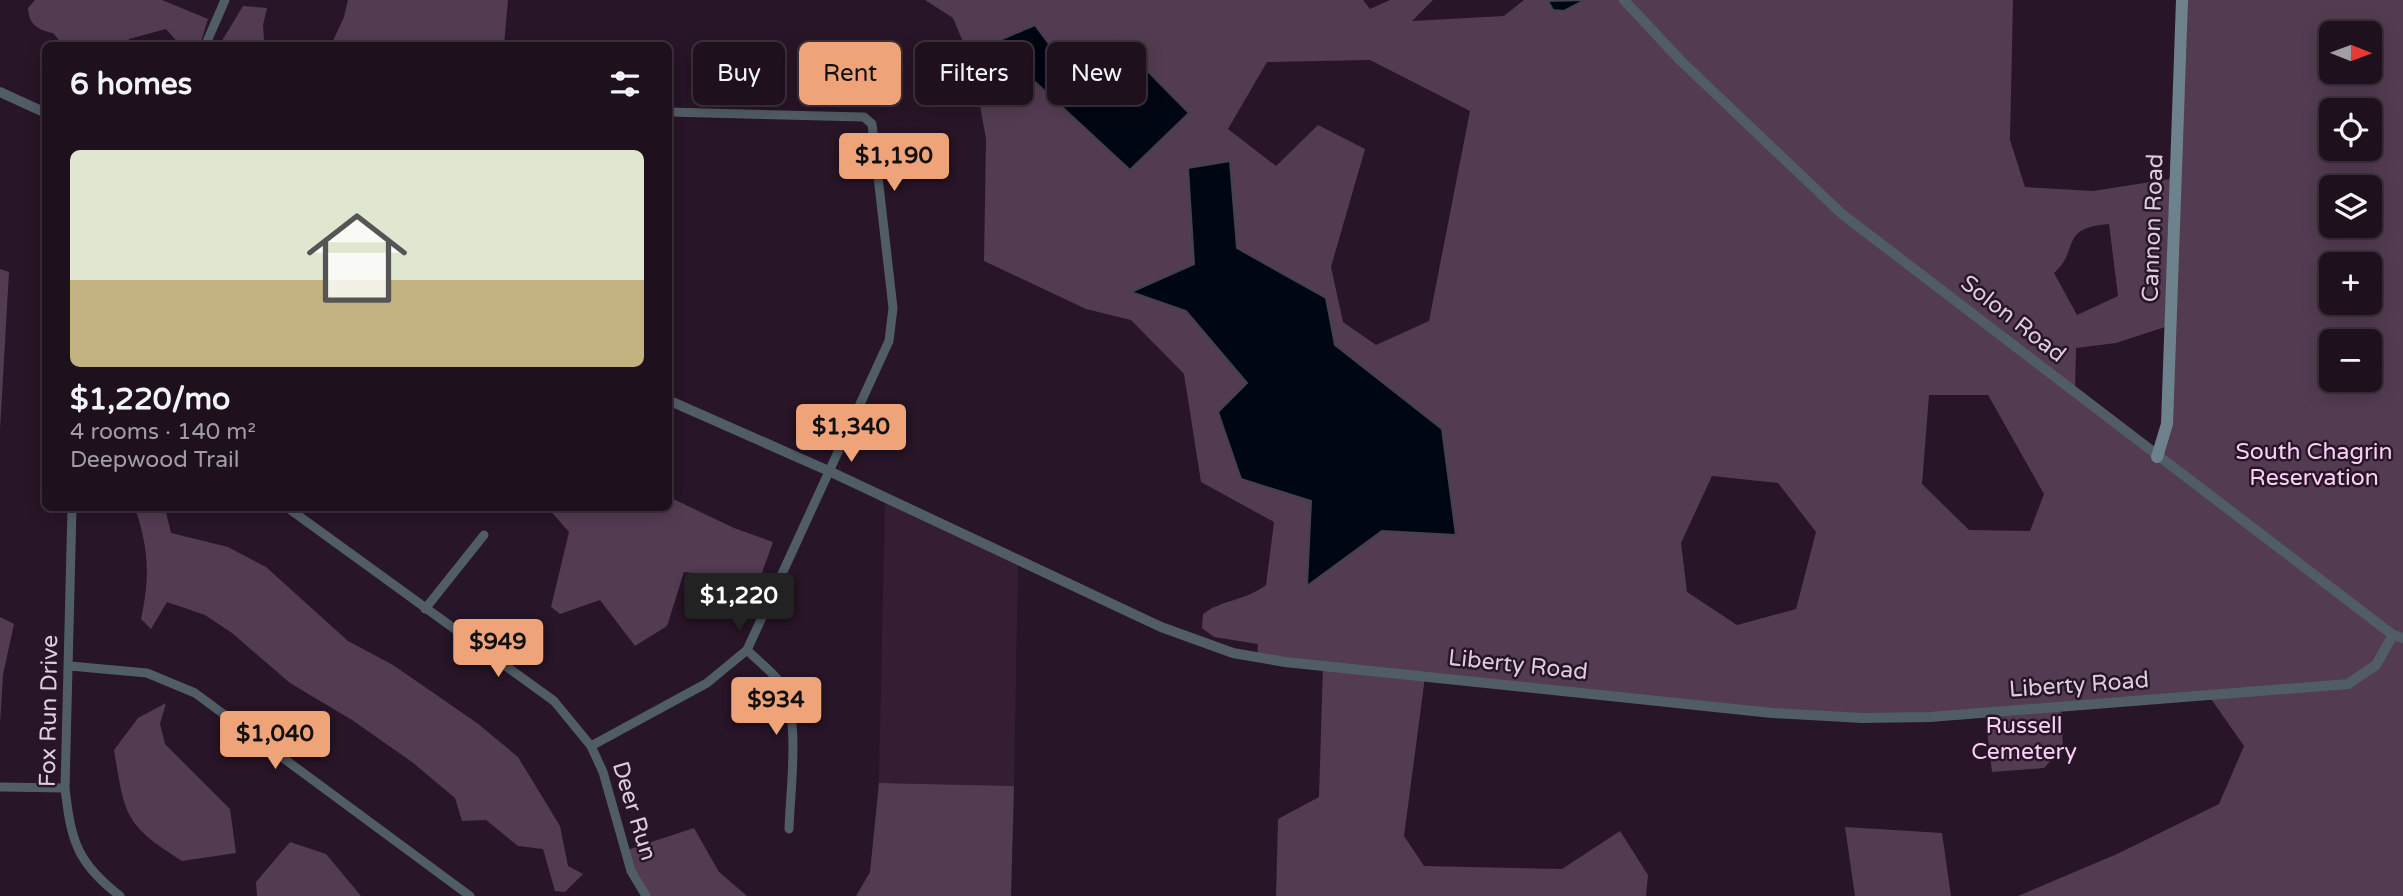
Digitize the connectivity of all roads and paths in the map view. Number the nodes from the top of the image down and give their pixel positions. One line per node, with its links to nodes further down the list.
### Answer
1 (225, 0): 4 (street)
2 (1624, 0): 9 (street, Solon Road)
3 (2182, 0): 9 (main road, Cannon Road)
4 (207, 42)
5 (0, 92): 6 (street)
6 (42, 111)
7 (672, 112): 10 (street)
8 (672, 402): 10 (street, Liberty Road)
9 (2157, 457): 15 (street, Solon Road)
10 (831, 472): 15 (street, Liberty Road); 16 (street)
11 (72, 511): 17 (street, Fox Run Drive)
12 (292, 511): 14 (street, Deer Run)
13 (484, 535): 14 (street)
14 (425, 609): 18 (street, Deer Run)
15 (2398, 637)
16 (747, 650): 18 (street); 21 (street)
17 (69, 667): 20 (street, Fox Run Drive); 23 (street)
18 (592, 746): 24 (street, Deer Run)
19 (0, 787): 20 (street)
20 (65, 788): 22 (street, Fox Run Drive)
21 (789, 828)
22 (120, 896)
23 (470, 896)
24 (646, 896)

